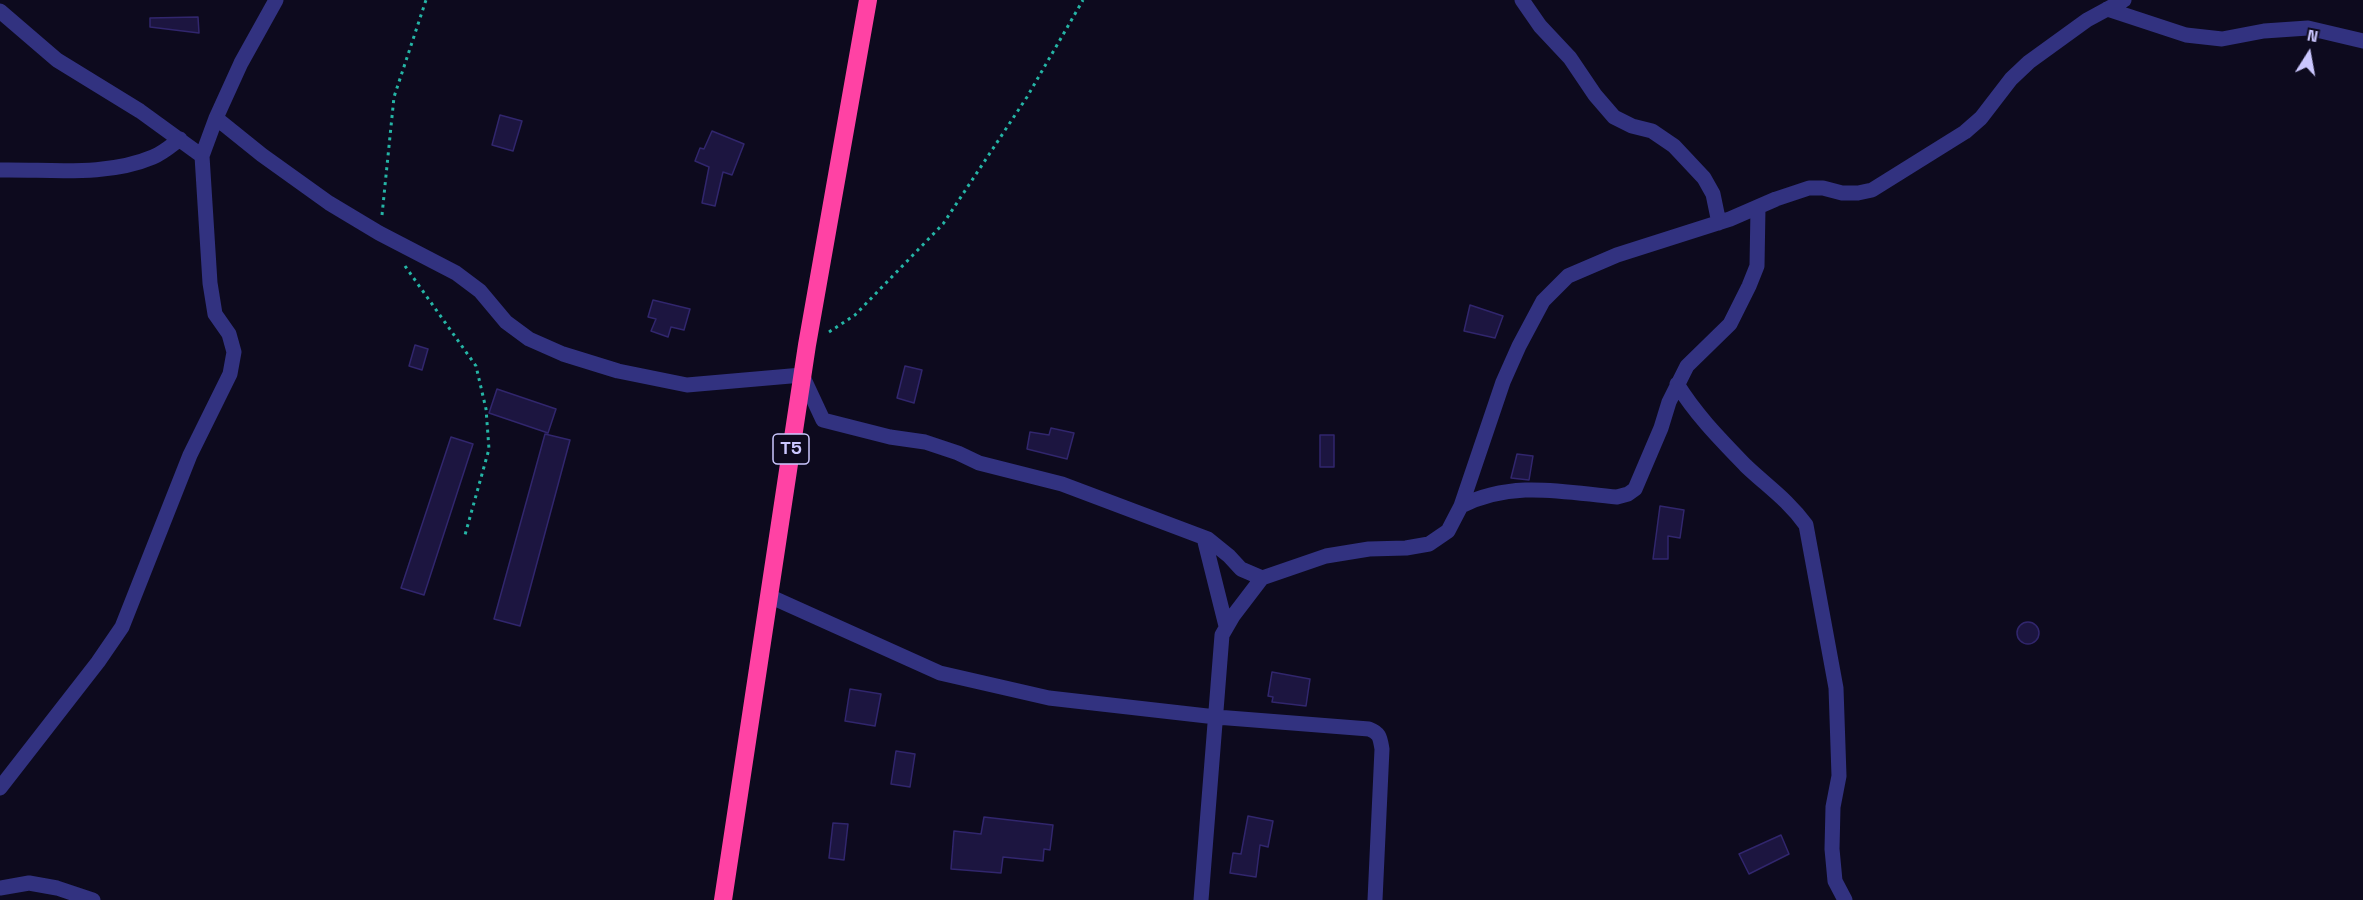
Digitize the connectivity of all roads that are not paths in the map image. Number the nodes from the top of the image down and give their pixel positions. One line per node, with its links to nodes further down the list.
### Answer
1 (276, 0): 8 (street)
2 (868, 0): 14 (highway, T5)
3 (1522, 0): 13 (street)
4 (2124, 0): 5 (street)
5 (2107, 9): 7 (street); 12 (street)
6 (0, 11): 9 (street)
7 (2363, 41)
8 (216, 118): 10 (street); 14 (street)
9 (180, 139): 10 (street); 11 (street)
10 (202, 156): 22 (street)
11 (0, 170)
12 (1758, 208): 13 (street); 15 (street)
13 (1719, 223): 16 (street)
14 (802, 375): 17 (street); 19 (highway, T5)
15 (1677, 384): 16 (street); 28 (street)
16 (1461, 506): 18 (street)
17 (1204, 538): 18 (street); 20 (street)
18 (1262, 579): 20 (street)
19 (769, 596): 21 (street); 25 (highway, T5)
20 (1226, 626): 21 (street)
21 (1216, 717): 26 (street); 27 (street)
22 (0, 788)
23 (0, 888): 24 (street)
24 (93, 900)
25 (723, 900)
26 (1201, 900)
27 (1376, 900)
28 (1845, 900)

